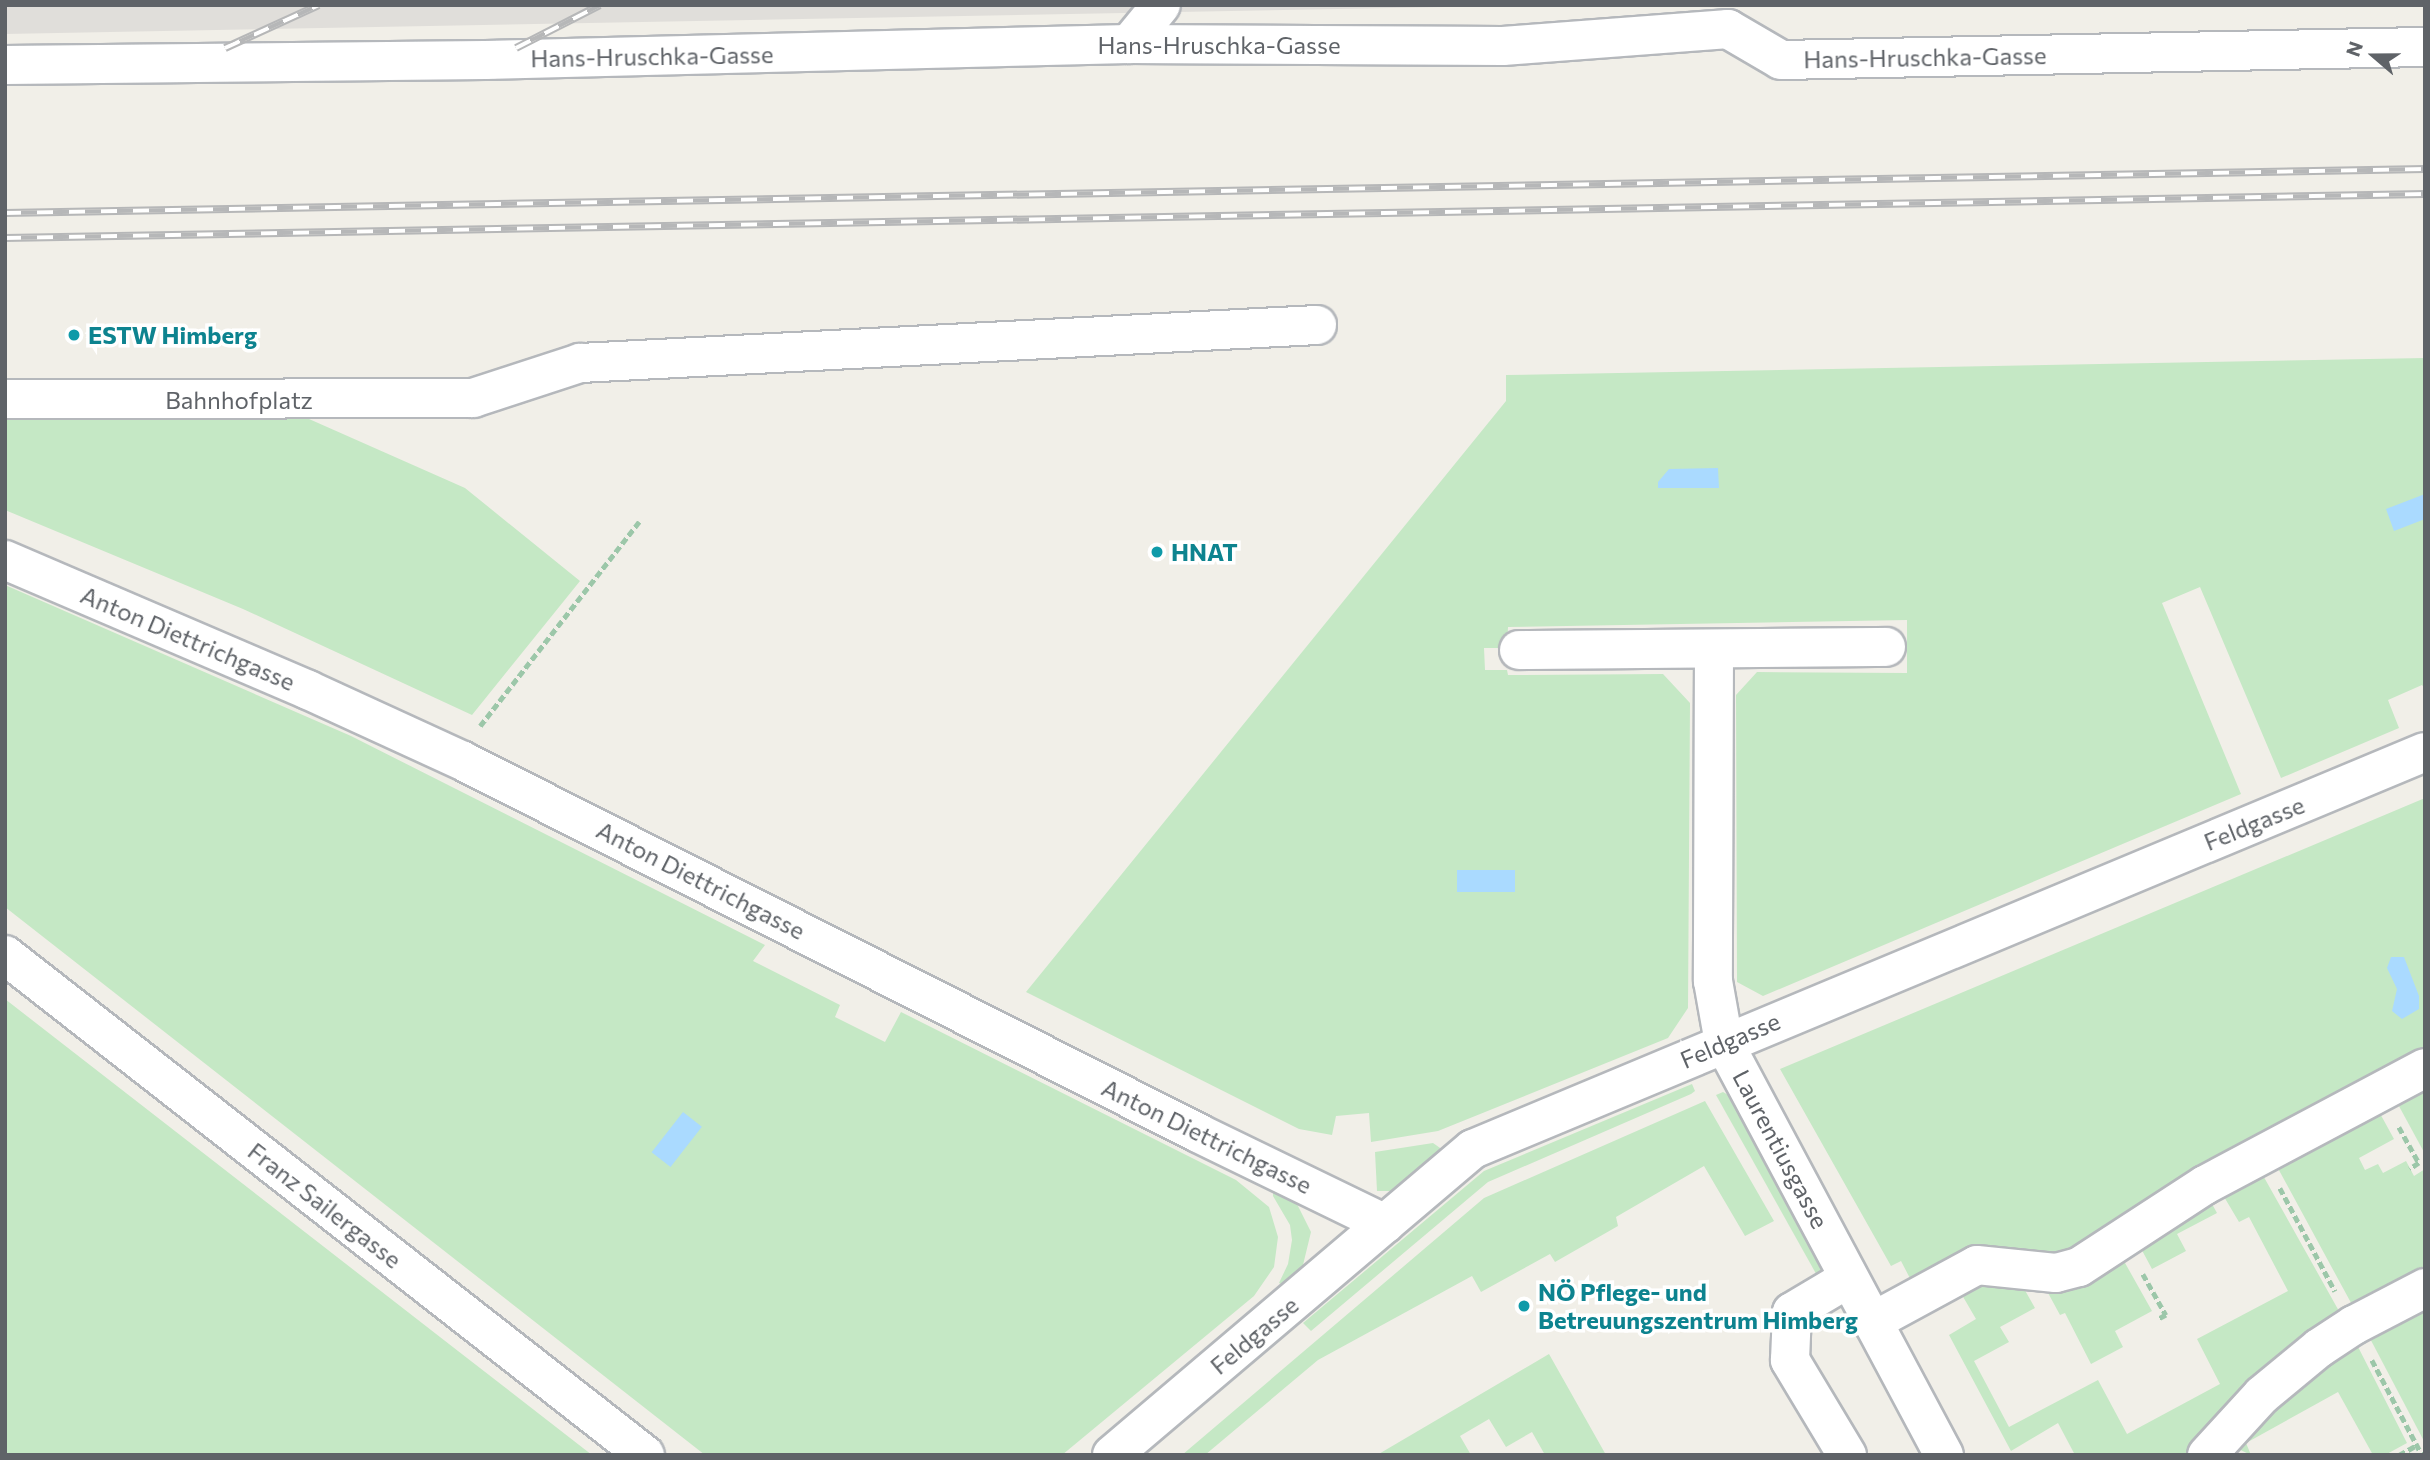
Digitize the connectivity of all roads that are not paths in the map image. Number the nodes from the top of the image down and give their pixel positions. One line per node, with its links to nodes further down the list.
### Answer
1 (1161, 5): 3 (street)
2 (1650, 19): 3 (street, Hans-Hruschka-Gasse); 4 (street, Hans-Hruschka-Gasse)
3 (1129, 44): 5 (street, Hans-Hruschka-Gasse)
4 (2425, 47)
5 (5, 65)
6 (1317, 325): 7 (street, Bahnhofplatz)
7 (5, 399)
8 (5, 560): 16 (street, Anton Diettrichgasse)
9 (1886, 647): 11 (street)
10 (1519, 650): 11 (street)
11 (1714, 650): 14 (street, Laurentiusgasse)
12 (2425, 752): 14 (street, Feldgasse)
13 (5, 955): 20 (street, Franz Sailergasse)
14 (1724, 1042): 16 (street, Feldgasse); 17 (street, Laurentiusgasse)
15 (2425, 1068): 19 (street)
16 (1385, 1224): 21 (street, Feldgasse)
17 (1849, 1278): 19 (street, Laurentiusgasse); 22 (street)
18 (2425, 1288): 24 (street)
19 (1872, 1322): 23 (street, Laurentiusgasse)
20 (645, 1455)
21 (1112, 1455)
22 (1847, 1455)
23 (1944, 1455)
24 (2207, 1455)

